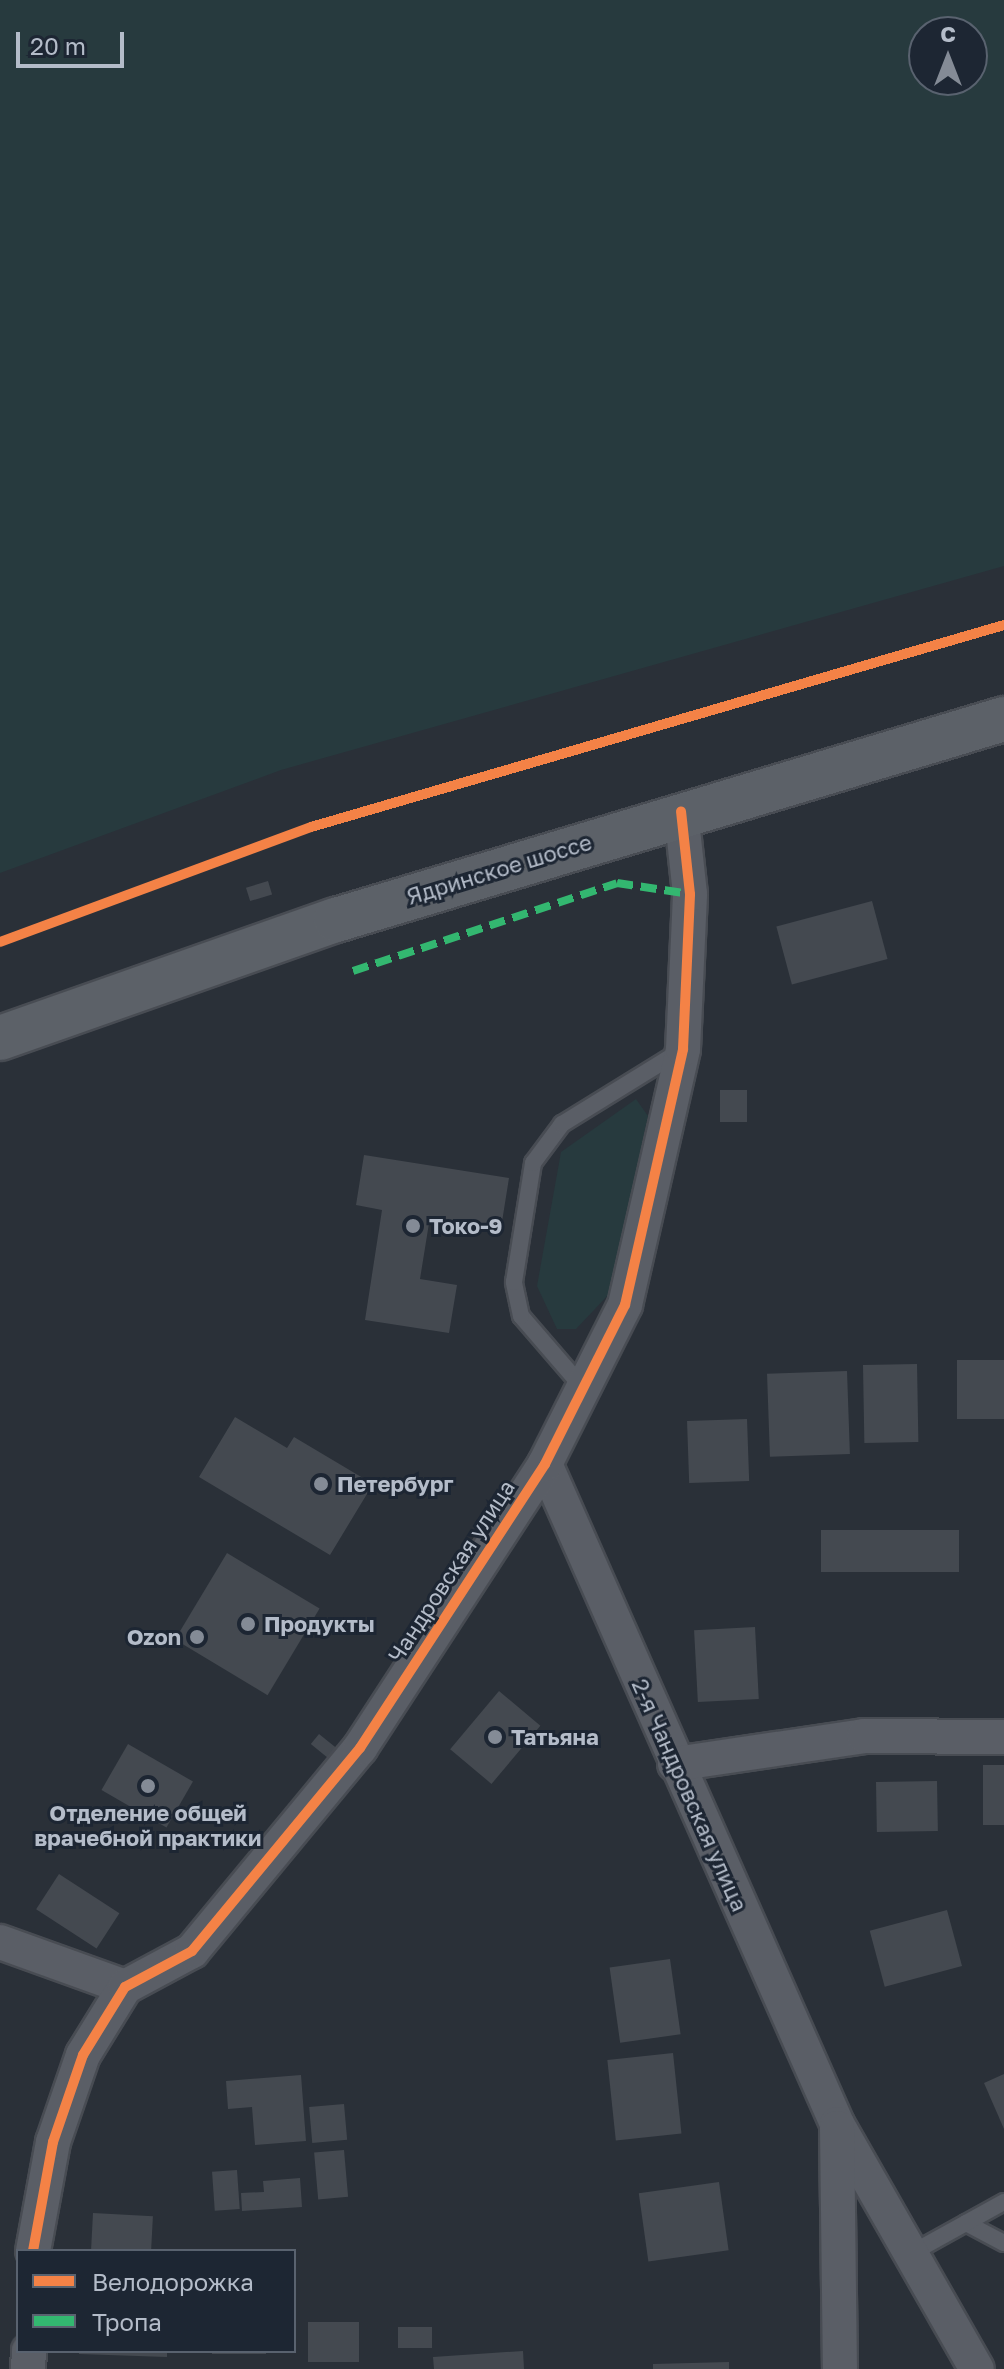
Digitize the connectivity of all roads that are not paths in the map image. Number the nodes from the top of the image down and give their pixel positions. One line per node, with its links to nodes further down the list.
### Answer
1 (1004, 719): 2 (main road, Ядринское шоссе)
2 (681, 811): 3 (main road, Ядринское шоссе); 4 (street, Чандровская улица)
3 (0, 1038)
4 (683, 1049): 5 (street, Чандровская улица); 5 (lane)
5 (586, 1392): 6 (street, Чандровская улица)
6 (545, 1464): 8 (street, 2-я Чандровская улица); 10 (street, Чандровская улица)
7 (1004, 1737): 8 (street)
8 (675, 1764): 11 (street, 2-я Чандровская улица)
9 (0, 1942): 10 (street)
10 (125, 1987): 15 (street)
11 (837, 2124): 16 (street, 2-я Чандровская улица); 17 (street, 2-я Чандровская улица)
12 (1004, 2202): 13 (lane)
13 (966, 2223): 14 (lane); 16 (lane)
14 (1004, 2243)
15 (33, 2249)
16 (910, 2254): 18 (street, 2-я Чандровская улица)
17 (840, 2369)
18 (977, 2369)

